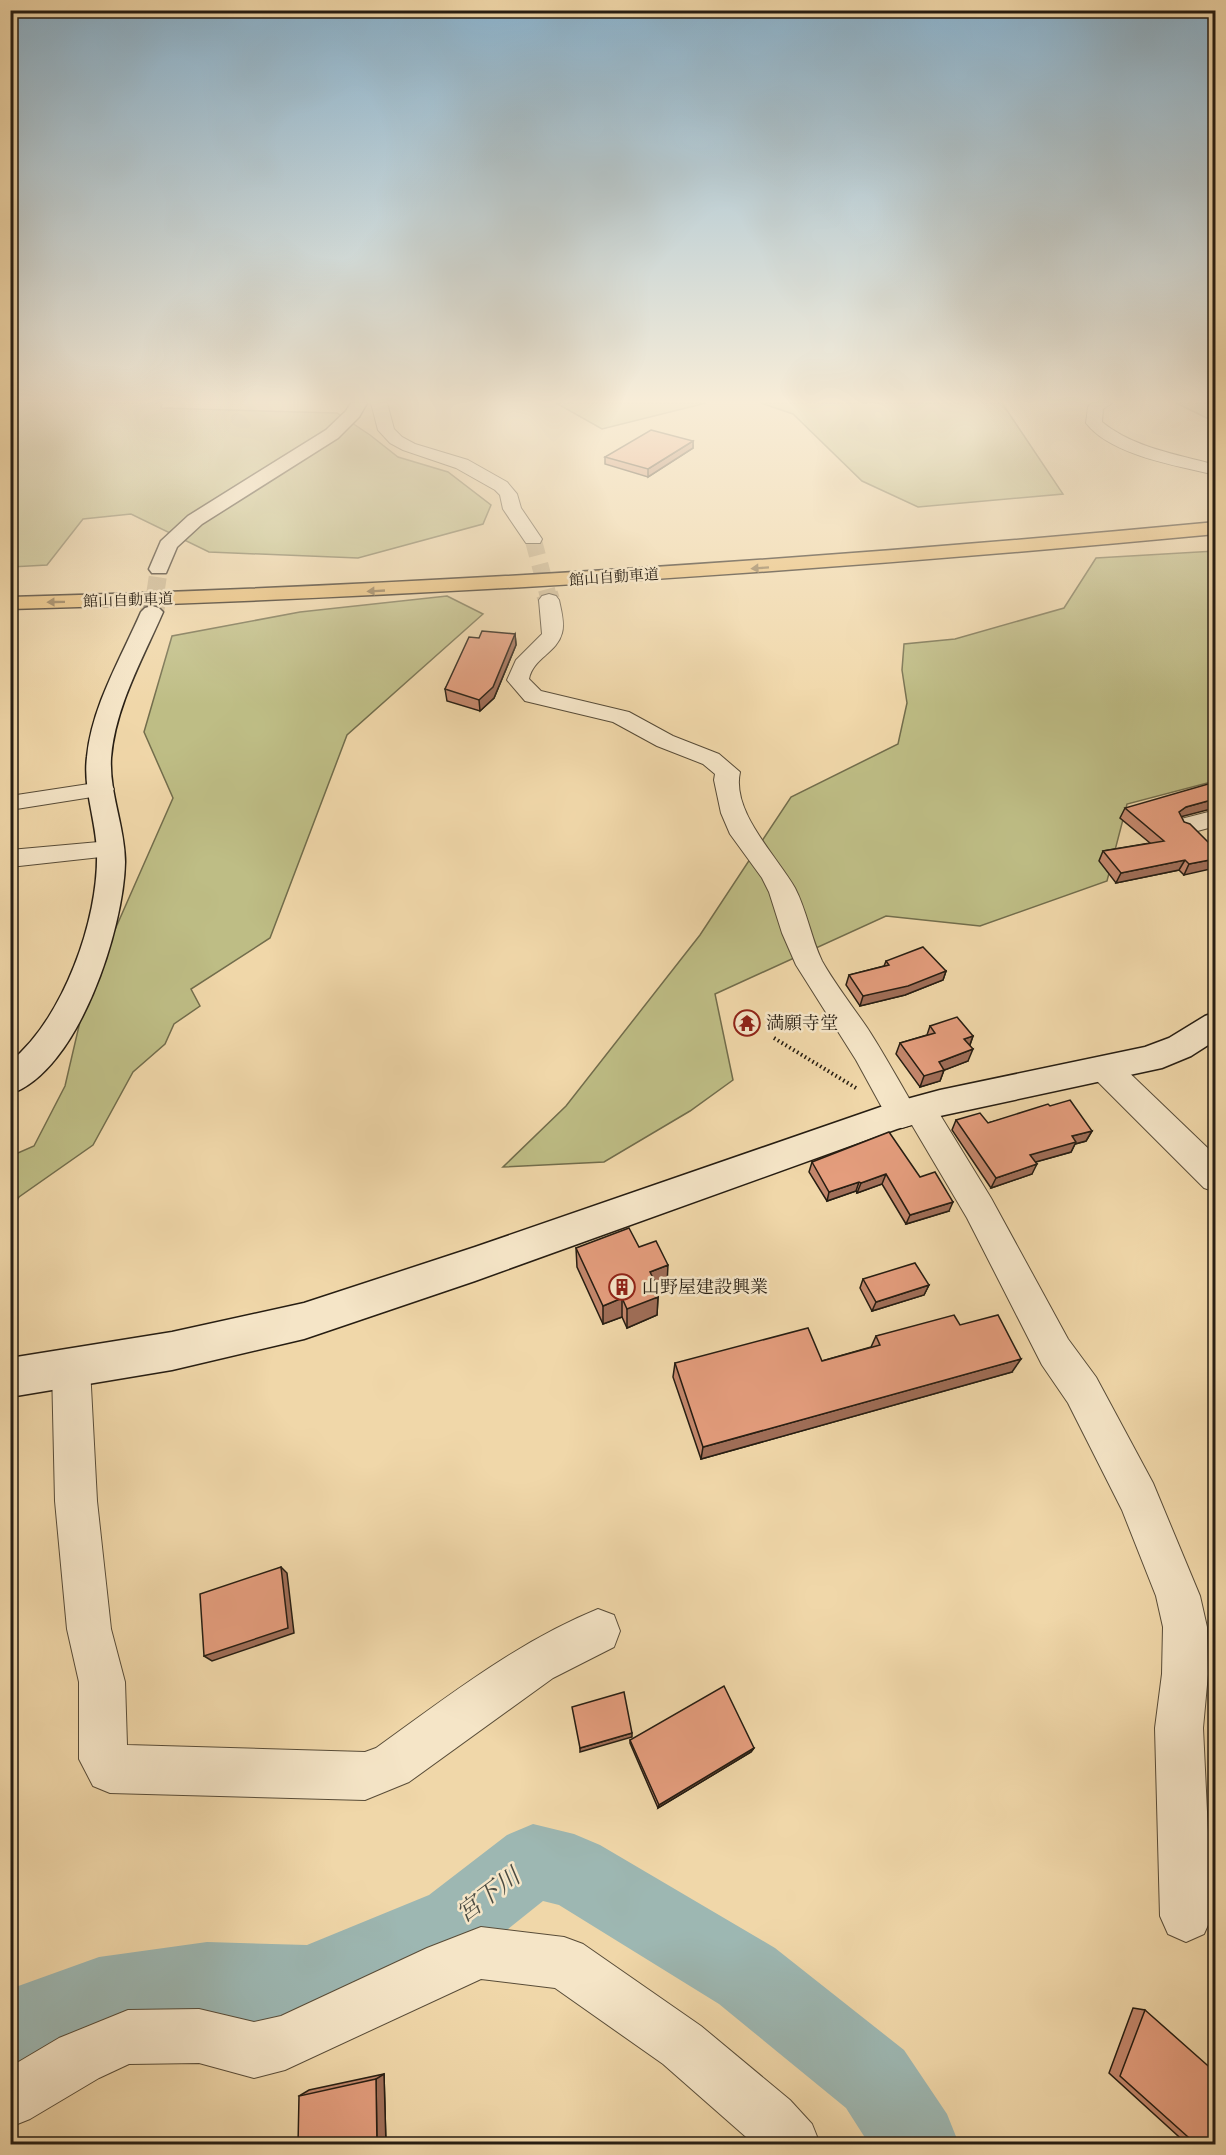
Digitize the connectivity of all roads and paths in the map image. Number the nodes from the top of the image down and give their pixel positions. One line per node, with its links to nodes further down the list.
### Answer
1 (221, 504): 6 (street)
2 (511, 504): 5 (street)
3 (1215, 514): 7 (highway, 館山自動車道)
4 (1215, 528): 9 (highway, 館山自動車道, one-way to 9)
5 (533, 539)
6 (159, 569)
7 (10, 588)
8 (549, 600): 21 (street)
9 (10, 603)
10 (152, 612): 11 (street)
11 (102, 789): 12 (street); 15 (street)
12 (12, 803)
13 (1215, 818): 14 (street)
14 (1190, 825)
15 (110, 849): 16 (street); 20 (street)
16 (10, 859)
17 (1215, 1024): 19 (street)
18 (774, 1038): 21 (path)
19 (1106, 1070): 21 (street); 22 (street)
20 (10, 1082)
21 (903, 1104): 23 (street); 26 (street)
22 (1215, 1178)
23 (71, 1368): 24 (street); 25 (street)
24 (10, 1378)
25 (598, 1631)
26 (1186, 1916)
27 (10, 2099): 28 (street)
28 (792, 2145)

